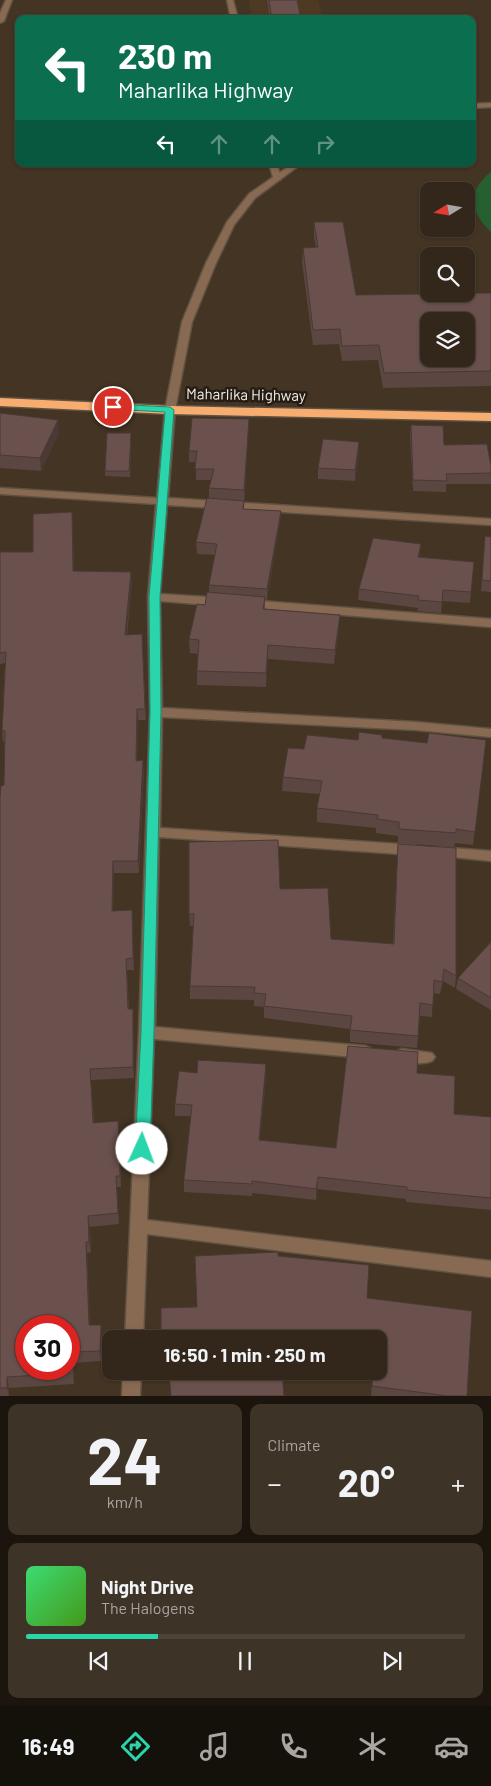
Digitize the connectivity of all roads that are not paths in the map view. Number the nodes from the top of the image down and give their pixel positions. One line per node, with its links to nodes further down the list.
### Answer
1 (10, 0): 4 (street)
2 (230, 0): 3 (street)
3 (234, 15)
4 (0, 21)
5 (491, 105): 6 (street)
6 (476, 106)
7 (274, 167): 9 (street)
8 (293, 167): 9 (street)
9 (277, 178): 11 (street)
10 (0, 402): 11 (highway, Maharlika Highway)
11 (170, 410): 12 (highway, Maharlika Highway); 14 (street)
12 (491, 417)
13 (0, 492): 14 (street)
14 (161, 500): 15 (street); 16 (street)
15 (491, 522)
16 (154, 597): 17 (street); 18 (street)
17 (491, 623)
18 (156, 712): 19 (street); 20 (street)
19 (491, 733)
20 (152, 832): 21 (street); 22 (street)
21 (491, 856)
22 (148, 1032): 23 (street); 24 (street)
23 (427, 1057)
24 (139, 1226): 25 (street); 26 (street)
25 (491, 1269)
26 (134, 1330)
27 (132, 1380): 28 (street)
28 (131, 1396)

